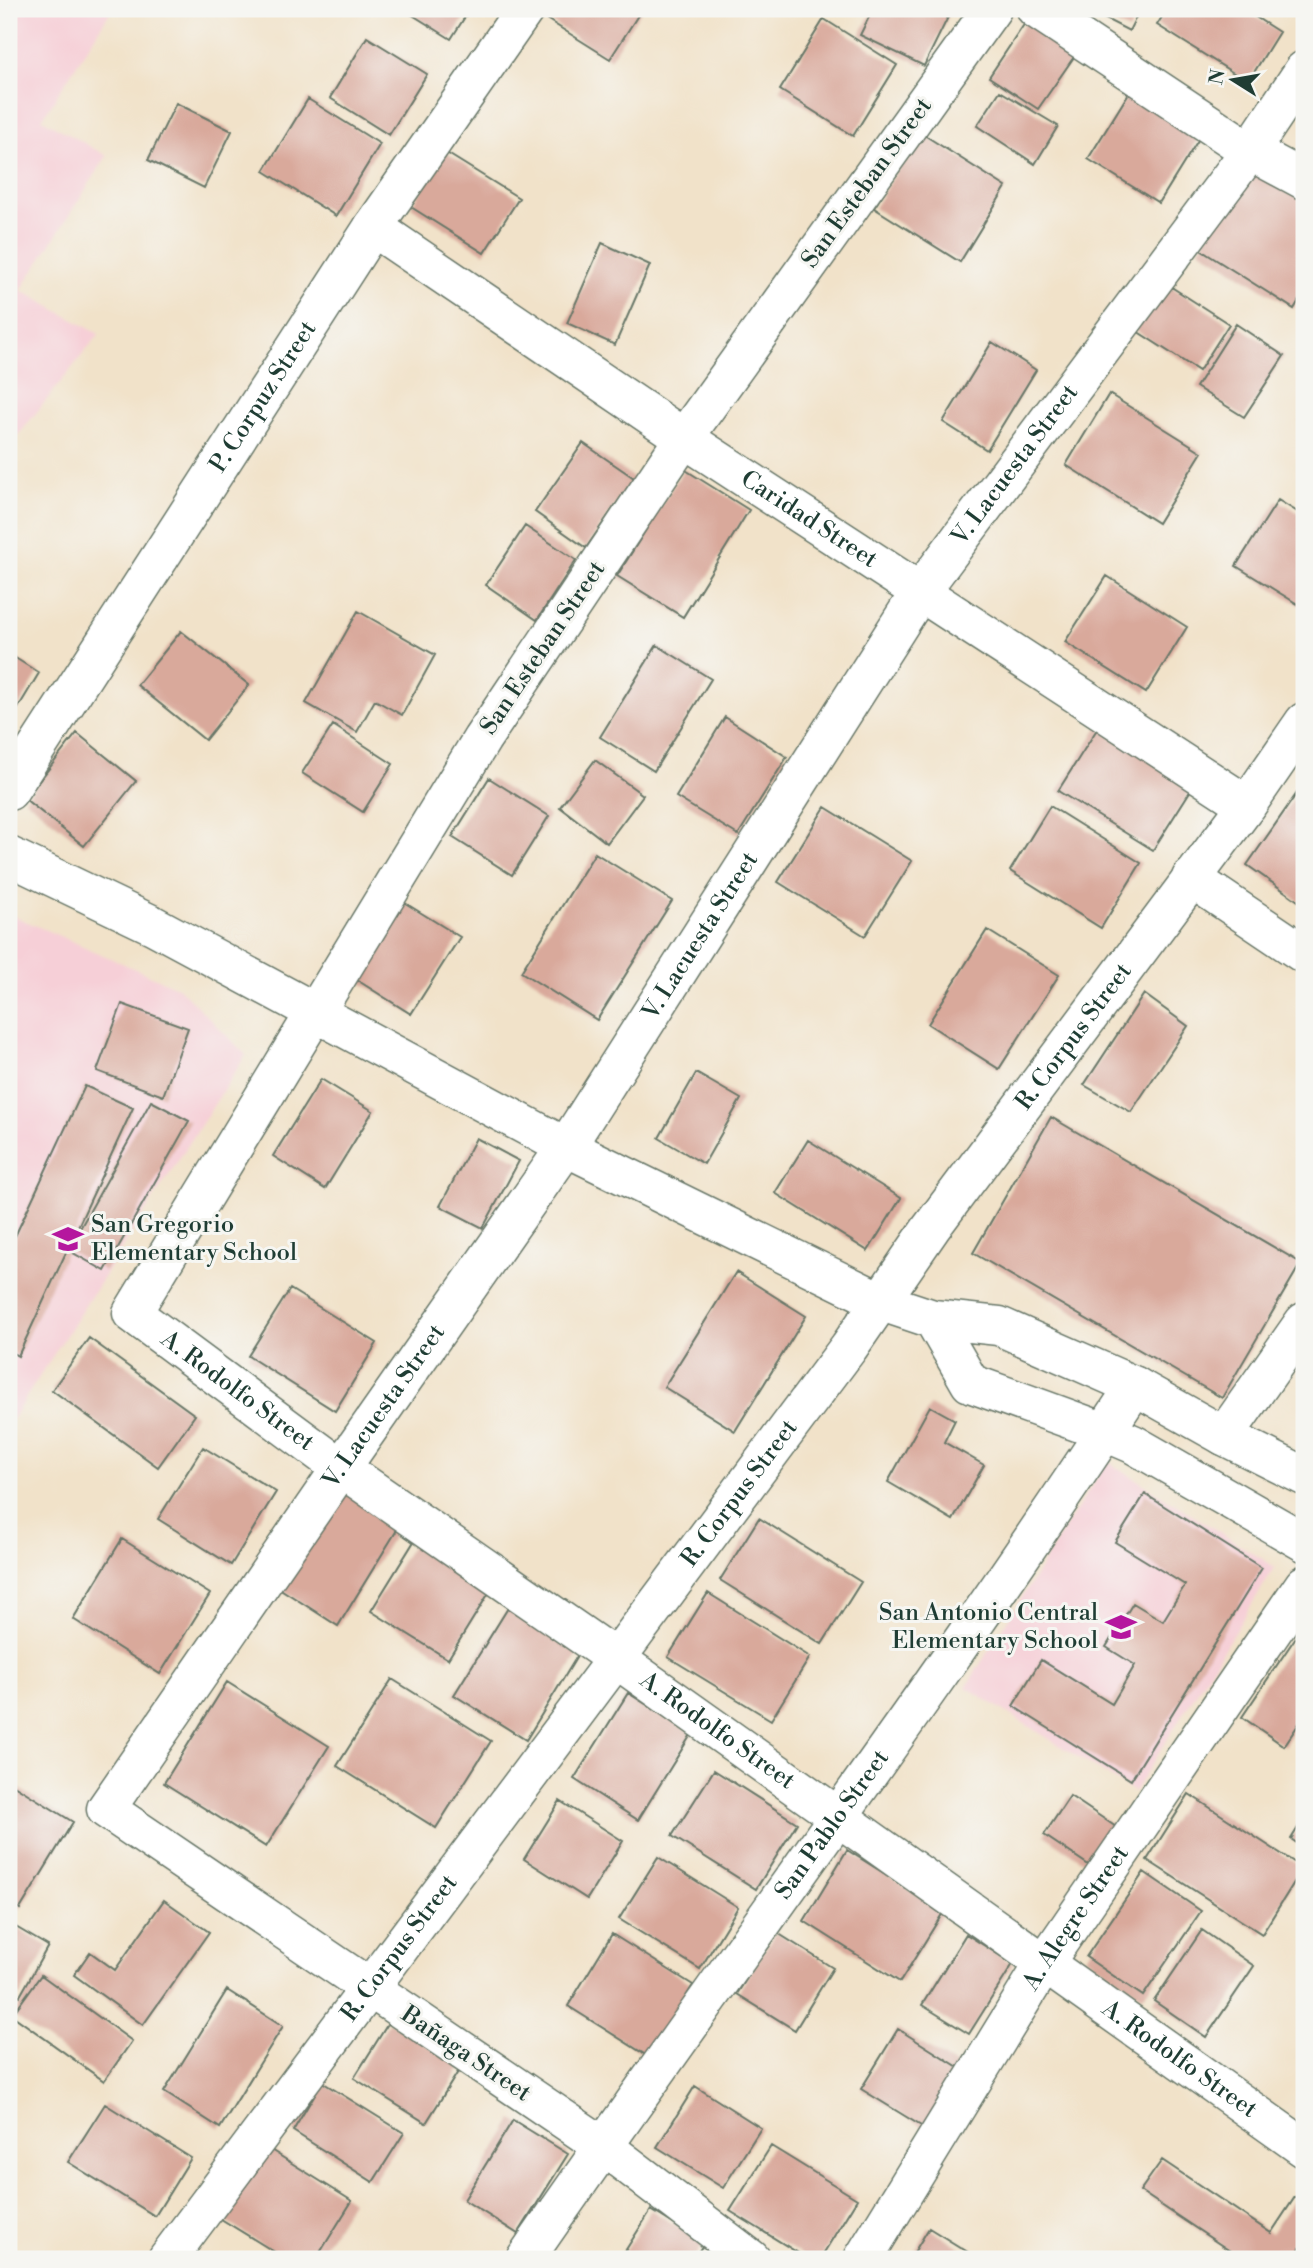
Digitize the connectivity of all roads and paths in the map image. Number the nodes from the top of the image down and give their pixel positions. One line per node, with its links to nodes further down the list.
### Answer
1 (525, 9): 7 (street, P. Corpuz Street)
2 (992, 9): 8 (street, San Esteban Street)
3 (1035, 9): 5 (street)
4 (1304, 70): 5 (street, V. Lacuesta Street)
5 (1250, 151): 6 (street); 9 (street, V. Lacuesta Street)
6 (1304, 180)
7 (373, 227): 8 (street, Caridad Street); 11 (street, P. Corpuz Street)
8 (684, 438): 9 (street, Caridad Street); 16 (street, San Esteban Street)
9 (920, 592): 12 (street, Caridad Street); 17 (street, V. Lacuesta Street)
10 (1304, 722): 12 (street, R. Corpus Street)
11 (9, 791)
12 (1247, 805): 14 (street, R. Corpus Street)
13 (9, 856): 16 (street)
14 (1191, 878): 15 (street); 18 (street, R. Corpus Street)
15 (1304, 954)
16 (313, 1013): 17 (street); 19 (street, San Esteban Street)
17 (566, 1147): 18 (street); 25 (street, V. Lacuesta Street)
18 (882, 1303): 20 (street); 29 (street, R. Corpus Street)
19 (132, 1313): 25 (street, A. Rodolfo Street)
20 (933, 1319): 22 (street); 23 (street)
21 (1304, 1322): 24 (street)
22 (1136, 1386): 23 (street, San Pablo Street); 24 (street)
23 (1105, 1432): 27 (street); 31 (street, San Pablo Street)
24 (1224, 1436): 26 (street)
25 (341, 1468): 29 (street, A. Rodolfo Street); 30 (street, V. Lacuesta Street)
26 (1304, 1476)
27 (1304, 1542)
28 (1304, 1585): 32 (street, A. Alegre Street)
29 (615, 1658): 31 (street, A. Rodolfo Street); 33 (street, R. Corpus Street)
30 (106, 1809): 33 (street, Bañaga Street)
31 (839, 1819): 32 (street, A. Rodolfo Street); 34 (street, San Pablo Street)
32 (1044, 1964): 35 (street, A. Rodolfo Street); 39 (street, A. Alegre Street)
33 (369, 1988): 34 (street, Bañaga Street); 36 (street, R. Corpus Street)
34 (603, 2146): 37 (street, San Pablo Street); 38 (street, Bañaga Street)
35 (1304, 2148)
36 (167, 2259)
37 (525, 2259)
38 (751, 2259)
39 (863, 2259)

